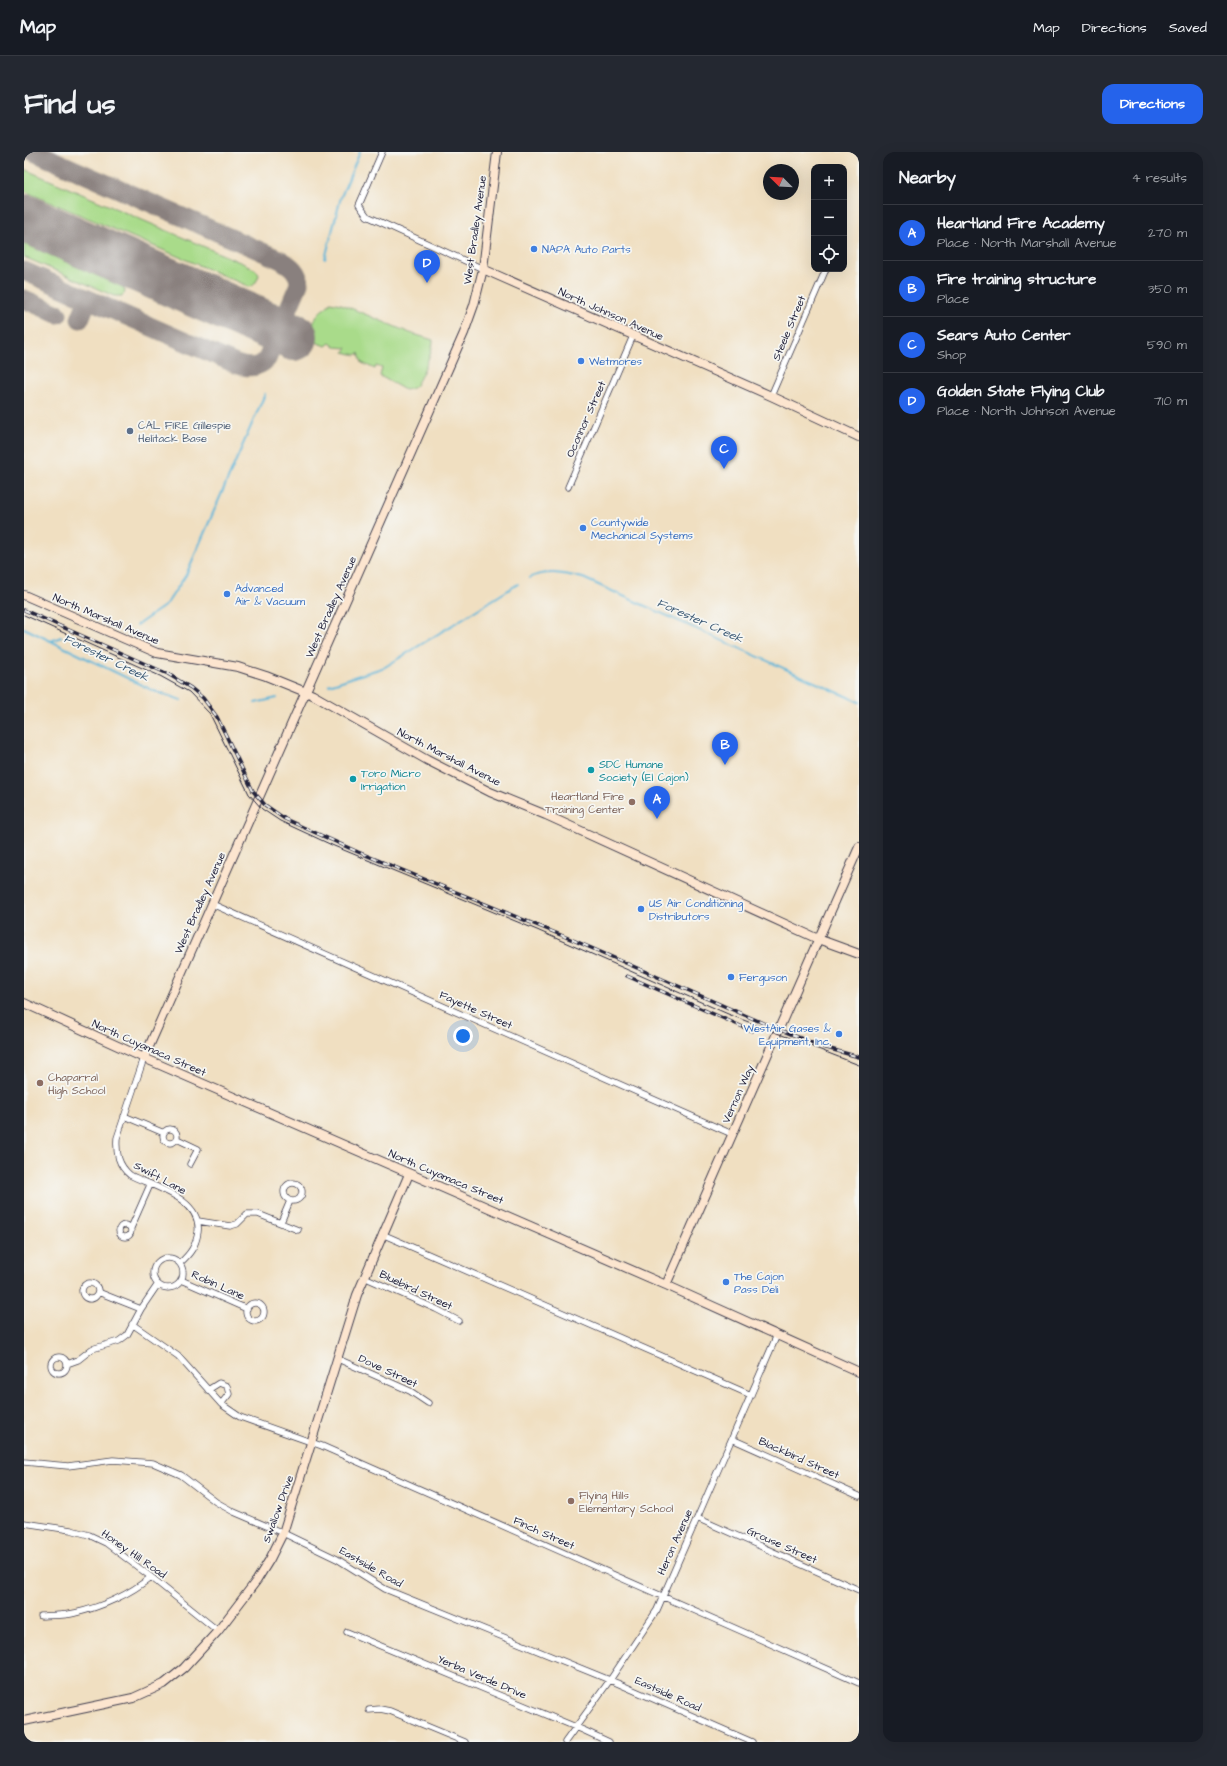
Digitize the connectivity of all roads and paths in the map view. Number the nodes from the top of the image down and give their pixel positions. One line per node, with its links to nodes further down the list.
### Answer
1 (382, 152): 3 (street, North Johnson Avenue)
2 (497, 152): 3 (main road, West Bradley Avenue)
3 (483, 269): 5 (main road, North Johnson Avenue); 10 (main road, West Bradley Avenue)
4 (825, 272): 6 (street, Steele Street)
5 (633, 336): 6 (main road, North Johnson Avenue); 8 (street, Oconnor Street)
6 (771, 396): 7 (main road, North Johnson Avenue)
7 (859, 437)
8 (568, 487)
9 (24, 596): 10 (main road, North Marshall Avenue)
10 (305, 692): 12 (main road, West Bradley Avenue); 13 (main road, North Marshall Avenue)
11 (859, 847): 13 (main road, Vernon Way)
12 (212, 904): 16 (main road, West Bradley Avenue); 19 (street, Fayette Street)
13 (818, 939): 14 (main road, North Marshall Avenue); 19 (main road, Vernon Way)
14 (859, 954)
15 (24, 1003): 16 (main road, North Cuyamaca Street)
16 (144, 1058): 17 (street, Swift Lane); 22 (main road, North Cuyamaca Street)
17 (124, 1116): 18 (street); 23 (street, Swift Lane)
18 (164, 1133): 20 (street); 20 (street)
19 (732, 1134): 34 (main road, Vernon Way)
20 (177, 1139): 21 (street)
21 (190, 1164)
22 (409, 1174): 29 (main road, Swallow Drive); 34 (main road, North Cuyamaca Street)
23 (150, 1185): 25 (street, Swift Lane); 27 (street)
24 (290, 1201): 26 (street)
25 (198, 1221): 26 (street); 30 (street)
26 (281, 1222): 28 (street)
27 (131, 1228)
28 (298, 1230)
29 (382, 1234): 31 (main road, Swallow Drive); 45 (street)
30 (180, 1263): 32 (street); 33 (street)
31 (364, 1277): 38 (street, Bluebird Street); 41 (main road, Swallow Drive)
32 (181, 1280): 33 (street); 37 (street, Robin Lane)
33 (158, 1284): 36 (street)
34 (666, 1284): 40 (main road, North Cuyamaca Street)
35 (98, 1292): 36 (street)
36 (140, 1309): 39 (street)
37 (247, 1309)
38 (459, 1321)
39 (132, 1324): 42 (street); 44 (street, Finch Street)
40 (777, 1335): 43 (main road, North Cuyamaca Street); 45 (street, Heron Avenue)
41 (338, 1359): 46 (street, Dove Street); 49 (main road, Swallow Drive)
42 (67, 1364)
43 (859, 1372)
44 (208, 1390): 47 (street, Finch Street); 47 (street)
45 (751, 1395): 48 (street, Heron Avenue)
46 (428, 1403)
47 (221, 1404): 49 (street, Finch Street)
48 (732, 1439): 51 (street, Blackbird Street); 52 (street, Heron Avenue)
49 (312, 1443): 54 (main road, Swallow Drive); 57 (street, Finch Street)
50 (24, 1462): 54 (street, Eastside Road)
51 (859, 1496)
52 (697, 1518): 56 (street, Grouse Street); 57 (street, Heron Avenue)
53 (24, 1523): 55 (street, Honey Hill Road)
54 (283, 1533): 59 (main road, Swallow Drive); 61 (street, Eastside Road)
55 (151, 1577): 58 (street); 59 (street, Honey Hill Road)
56 (859, 1590)
57 (663, 1596): 61 (street, Heron Avenue); 62 (street, Finch Street)
58 (41, 1616)
59 (218, 1631): 64 (main road, Swallow Drive)
60 (347, 1632): 65 (street, Yerba Verde Drive)
61 (610, 1680): 65 (street, Heron Avenue); 69 (street, Eastside Road)
62 (859, 1683)
63 (369, 1710): 66 (street)
64 (24, 1721)
65 (576, 1727): 67 (street, Heron Avenue); 68 (street, Yerba Verde Drive)
66 (465, 1742)
67 (565, 1742)
68 (609, 1742)
69 (752, 1742)

